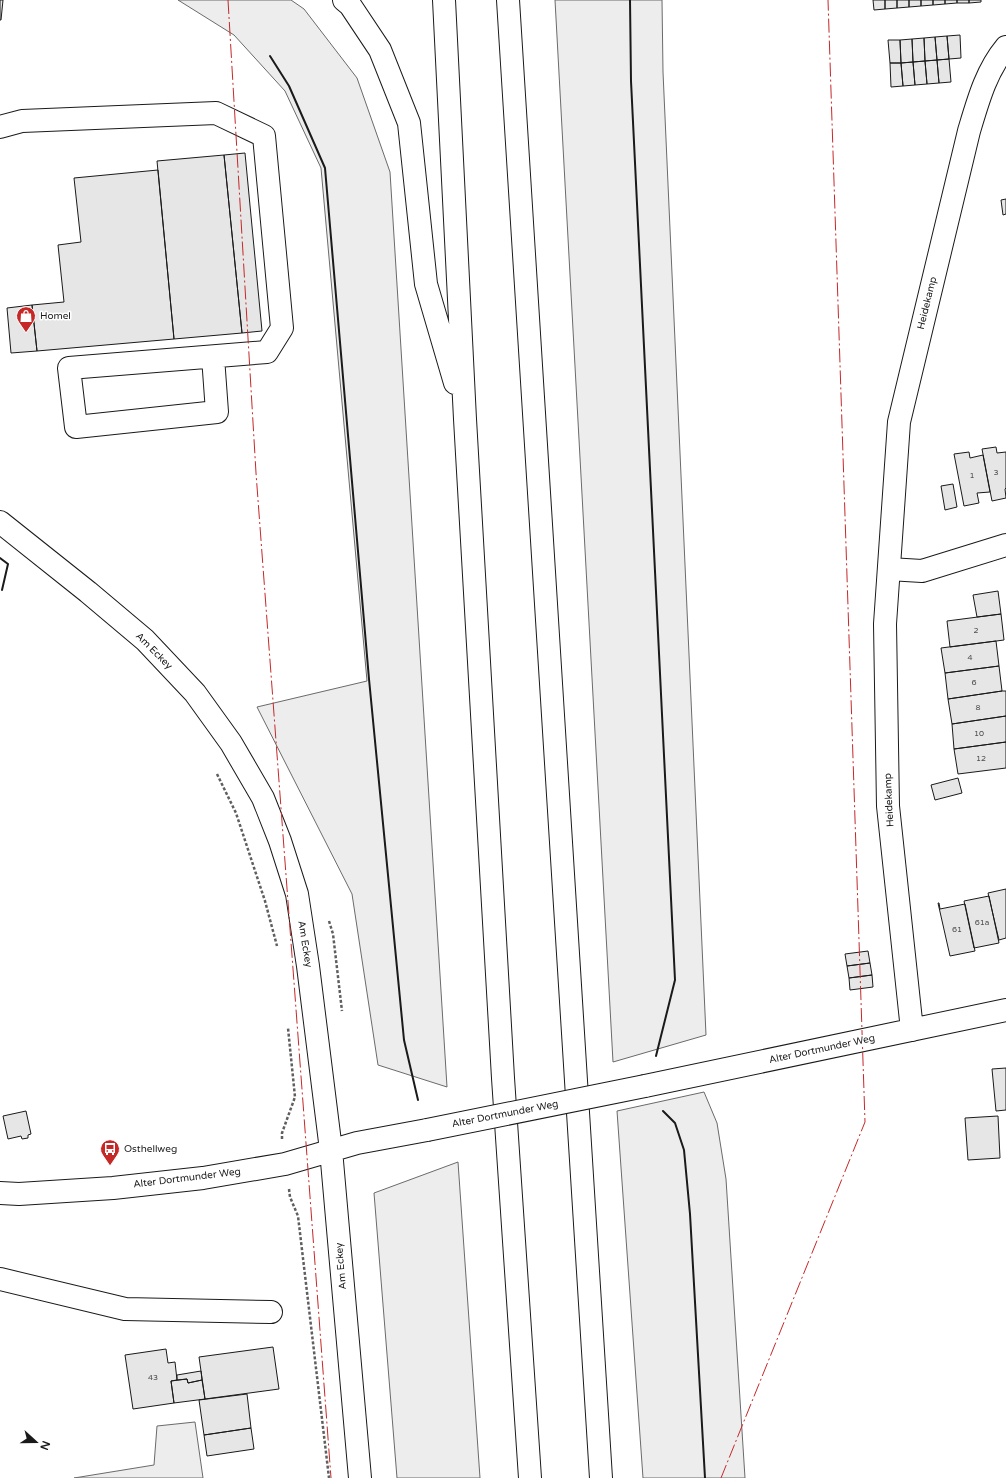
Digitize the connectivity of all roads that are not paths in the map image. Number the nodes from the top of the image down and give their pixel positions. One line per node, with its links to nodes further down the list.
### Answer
1 (344, 0): 7 (main road)
2 (444, 0): 7 (main road)
3 (508, 0): 19 (main road)
4 (1006, 47): 10 (main road, Heidekamp)
5 (0, 128): 6 (main road)
6 (213, 357): 6 (main road)
7 (466, 420): 18 (main road)
8 (0, 522): 13 (main road, Am Eckey)
9 (1006, 545): 10 (main road)
10 (889, 569): 12 (main road, Heidekamp)
11 (1006, 1010): 12 (main road, Alter Dortmunder Weg)
12 (912, 1030): 13 (main road, Alter Dortmunder Weg, bridge)
13 (331, 1150): 14 (main road, Alter Dortmunder Weg); 17 (main road, Am Eckey)
14 (0, 1193)
15 (0, 1279): 16 (main road)
16 (271, 1312)
17 (360, 1478)
18 (530, 1478)
19 (601, 1478)

